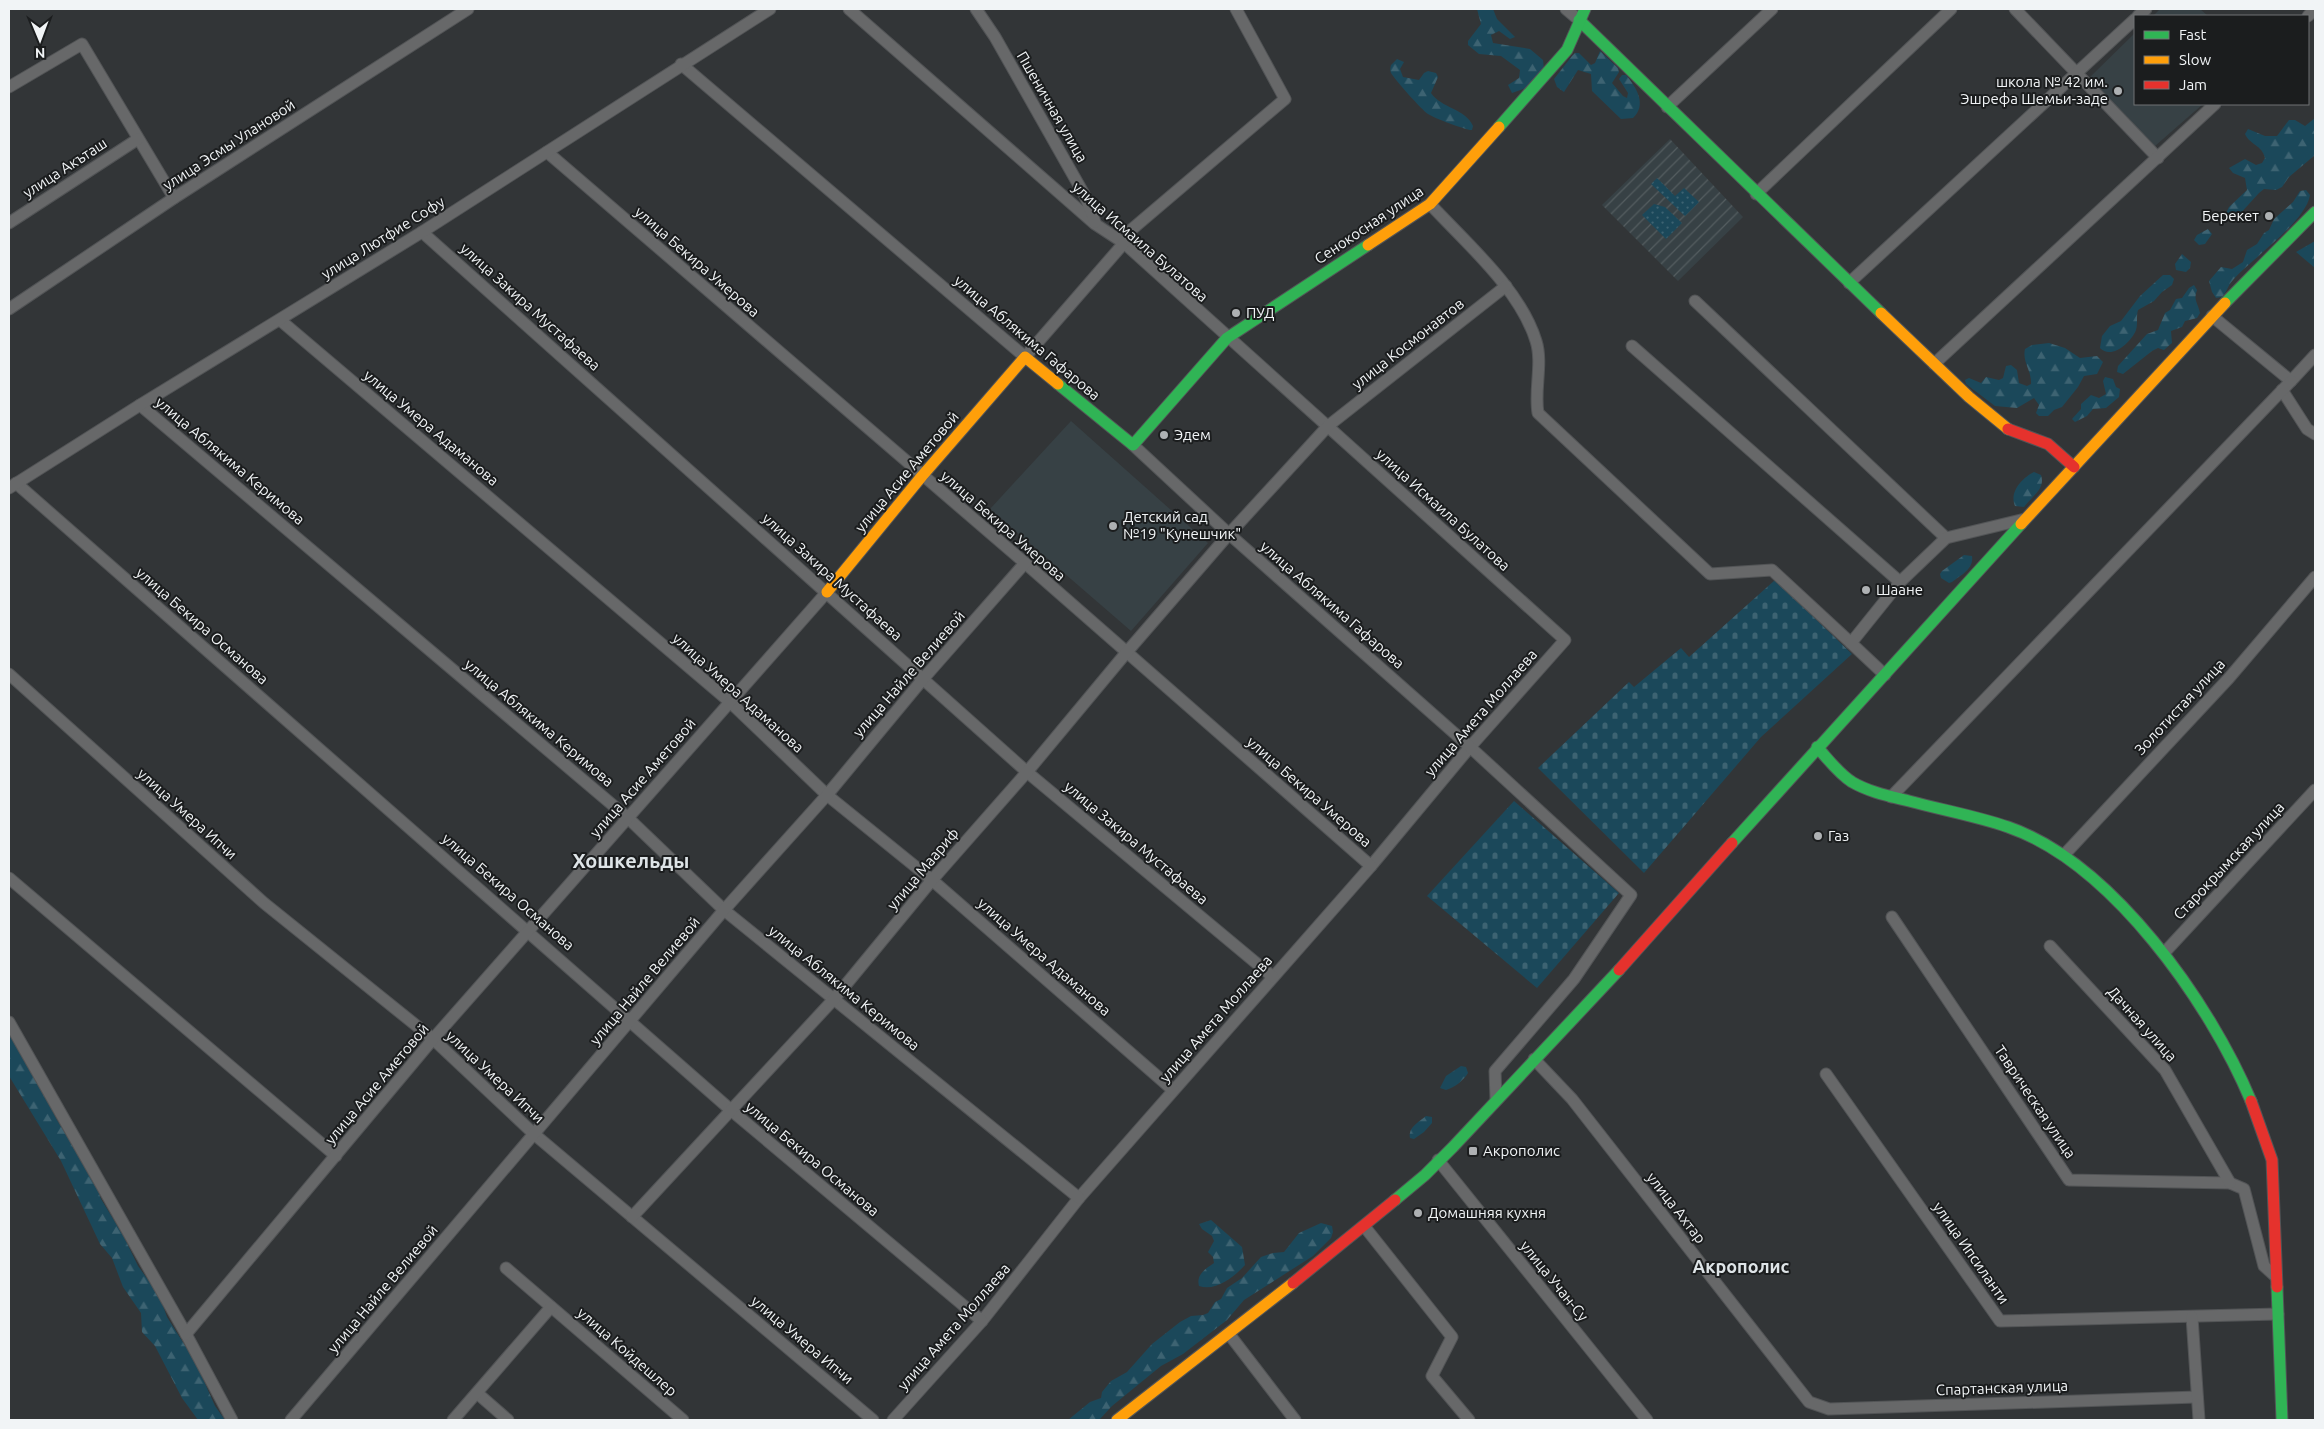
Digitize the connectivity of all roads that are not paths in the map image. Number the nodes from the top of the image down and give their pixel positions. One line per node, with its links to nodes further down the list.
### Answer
1 (468, 9): 22 (street, улица Эсмы Улановой)
2 (770, 9): 13 (street, улица Лютфие Софу)
3 (849, 9): 26 (street, улица Исмаила Булатова)
4 (976, 9): 26 (street, Пшеничная улица)
5 (1236, 9): 28 (street)
6 (1566, 9): 11 (street)
7 (1586, 9): 11 (main road, Сенокосная улица)
8 (1772, 9): 17 (street)
9 (1951, 9): 21 (street)
10 (2015, 9): 14 (street)
11 (1579, 20): 17 (main road); 23 (main road, Сенокосная улица)
12 (2134, 20): 14 (street)
13 (681, 64): 19 (street, улица Лютфие Софу); 38 (street, улица Аблякима Гафарова)
14 (2078, 74): 20 (street); 29 (street)
15 (9, 87): 18 (street)
16 (2214, 105): 20 (street)
17 (1667, 107): 21 (main road)
18 (138, 139): 22 (street); 25 (street, улица Акъташ)
19 (547, 152): 27 (street, улица Лютфие Софу); 47 (street, улица Бекира Умерова)
20 (2158, 158): 39 (street)
21 (1756, 194): 29 (main road)
22 (174, 198): 32 (street, улица Эсмы Улановой)
23 (1430, 204): 30 (street); 35 (main road, Сенокосная улица)
24 (2315, 212): 33 (main road)
25 (9, 222)
26 (1096, 224): 28 (street, улица Исмаила Булатова)
27 (422, 232): 34 (street, улица Лютфие Софу); 55 (street, улица Закира Мустафаева)
28 (1124, 243): 35 (street, улица Исмаила Булатова); 38 (street, улица Асие Аметовой)
29 (1849, 282): 39 (main road)
30 (1506, 286): 43 (street, улица Космонавтов); 57 (street)
31 (1695, 301): 51 (street)
32 (9, 309)
33 (2212, 316): 40 (street); 46 (main road)
34 (280, 320): 42 (street, улица Лютфие Софу); 62 (street, улица Умера Адаманова)
35 (1227, 338): 43 (street, улица Исмаила Булатова); 45 (main road)
36 (1632, 346): 54 (street)
37 (2315, 355): 40 (street)
38 (1025, 357): 45 (main road, улица Аблякима Гафарова); 47 (main road, улица Асие Аметовой)
39 (1934, 364): 46 (main road)
40 (2291, 381): 41 (street)
41 (2282, 390): 44 (street); 68 (street)
42 (140, 405): 48 (street, улица Лютфие Софу); 69 (street, улица Аблякима Керимова)
43 (1328, 426): 50 (street, улица Космонавтов); 56 (street, улица Исмаила Булатова)
44 (2315, 434)
45 (1133, 445): 50 (street, улица Аблякима Гафарова)
46 (2074, 467): 49 (main road)
47 (922, 476): 52 (street, улица Бекира Умерова); 55 (main road, улица Асие Аметовой)
48 (12, 486): 76 (street, улица Бекира Османова)
49 (2026, 519): 51 (street); 60 (main road)
50 (1230, 534): 58 (street, улица Маариф); 63 (street, улица Аблякима Гафарова)
51 (1946, 538): 54 (street)
52 (1025, 563): 58 (street, улица Бекира Умерова); 61 (street, улица Найле Велиевой)
53 (2315, 577): 70 (street, Золотистая улица)
54 (1900, 582): 57 (street)
55 (827, 592): 61 (street, улица Закира Мустафаева); 62 (street, улица Асие Аметовой)
56 (1565, 640): 63 (street, улица Амета Моллаева)
57 (1851, 642): 60 (street)
58 (1126, 653): 65 (street, улица Маариф); 71 (street, улица Бекира Умерова)
59 (9, 674): 83 (street, улица Умера Ипчи)
60 (1885, 675): 64 (main road)
61 (923, 679): 65 (street, улица Закира Мустафаева); 67 (street, улица Найле Велиевой)
62 (730, 702): 67 (street, улица Умера Адаманова); 69 (street, улица Асие Аметовой)
63 (1470, 747): 71 (street, улица Амета Моллаева); 87 (street, улица Аблякима Гафарова)
64 (1817, 747): 68 (main road); 84 (main road)
65 (1027, 772): 73 (street, улица Маариф); 79 (street, улица Закира Мустафаева)
66 (2315, 790): 78 (street, Старокрымская улица)
67 (826, 795): 73 (street, улица Умера Адаманова); 74 (street, улица Найле Велиевой)
68 (1891, 797): 70 (main road)
69 (628, 818): 74 (street, улица Аблякима Керимова); 76 (street, улица Асие Аметовой)
70 (2064, 855): 78 (main road)
71 (1371, 866): 79 (street, улица Амета Моллаева)
72 (9, 878): 90 (street)
73 (932, 880): 80 (street, улица Маариф); 86 (street, улица Умера Адаманова)
74 (724, 910): 80 (street, улица Аблякима Керимова); 82 (street, улица Найле Велиевой)
75 (1892, 917): 92 (street, Таврическая улица)
76 (529, 931): 82 (street, улица Бекира Османова); 83 (street, улица Асие Аметовой)
77 (2050, 946): 92 (street, Дачная улица)
78 (2164, 953): 97 (main road)
79 (1273, 976): 86 (street, улица Амета Моллаева)
80 (834, 999): 88 (street, улица Маариф); 93 (street, улица Аблякима Керимова)
81 (9, 1022): 102 (street)
82 (632, 1022): 88 (street, улица Бекира Османова); 89 (street, улица Найле Велиевой)
83 (433, 1039): 89 (street, улица Умера Ипчи); 90 (street, улица Асие Аметовой)
84 (1534, 1059): 87 (main road); 106 (street, улица Ахтар)
85 (1826, 1074): 100 (street, улица Ипсиланти)
86 (1174, 1090): 93 (street, улица Амета Моллаева)
87 (1496, 1099): 91 (main road)
88 (732, 1111): 94 (street, улица Маариф); 101 (street, улица Бекира Османова)
89 (534, 1134): 94 (street, улица Умера Ипчи); 108 (street, улица Найле Велиевой)
90 (336, 1156): 102 (street, улица Асие Аметовой)
91 (1438, 1160): 95 (main road); 117 (street, улица Учан-Су)
92 (2230, 1182): 97 (street)
93 (1079, 1198): 101 (street, улица Амета Моллаева)
94 (632, 1216): 112 (street, улица Умера Ипчи)
95 (1364, 1226): 103 (main road); 116 (street)
96 (506, 1268): 98 (street, улица Койдешлер)
97 (2275, 1276): 99 (main road)
98 (551, 1306): 104 (street); 111 (street, улица Койдешлер)
99 (2278, 1314): 100 (street, улица Ипсиланти); 119 (main road)
100 (2192, 1317): 105 (street)
101 (982, 1321): 113 (street, улица Амета Моллаева)
102 (186, 1334): 107 (street)
103 (1229, 1334): 114 (main road); 115 (street)
104 (477, 1393): 109 (street); 110 (street)
105 (2197, 1397): 106 (street, Спартанская улица); 118 (street)
106 (1809, 1402)
107 (232, 1420)
108 (291, 1420)
109 (453, 1420)
110 (508, 1420)
111 (683, 1420)
112 (873, 1420)
113 (893, 1420)
114 (1117, 1420)
115 (1295, 1420)
116 (1469, 1420)
117 (1647, 1420)
118 (2199, 1420)
119 (2282, 1420)

